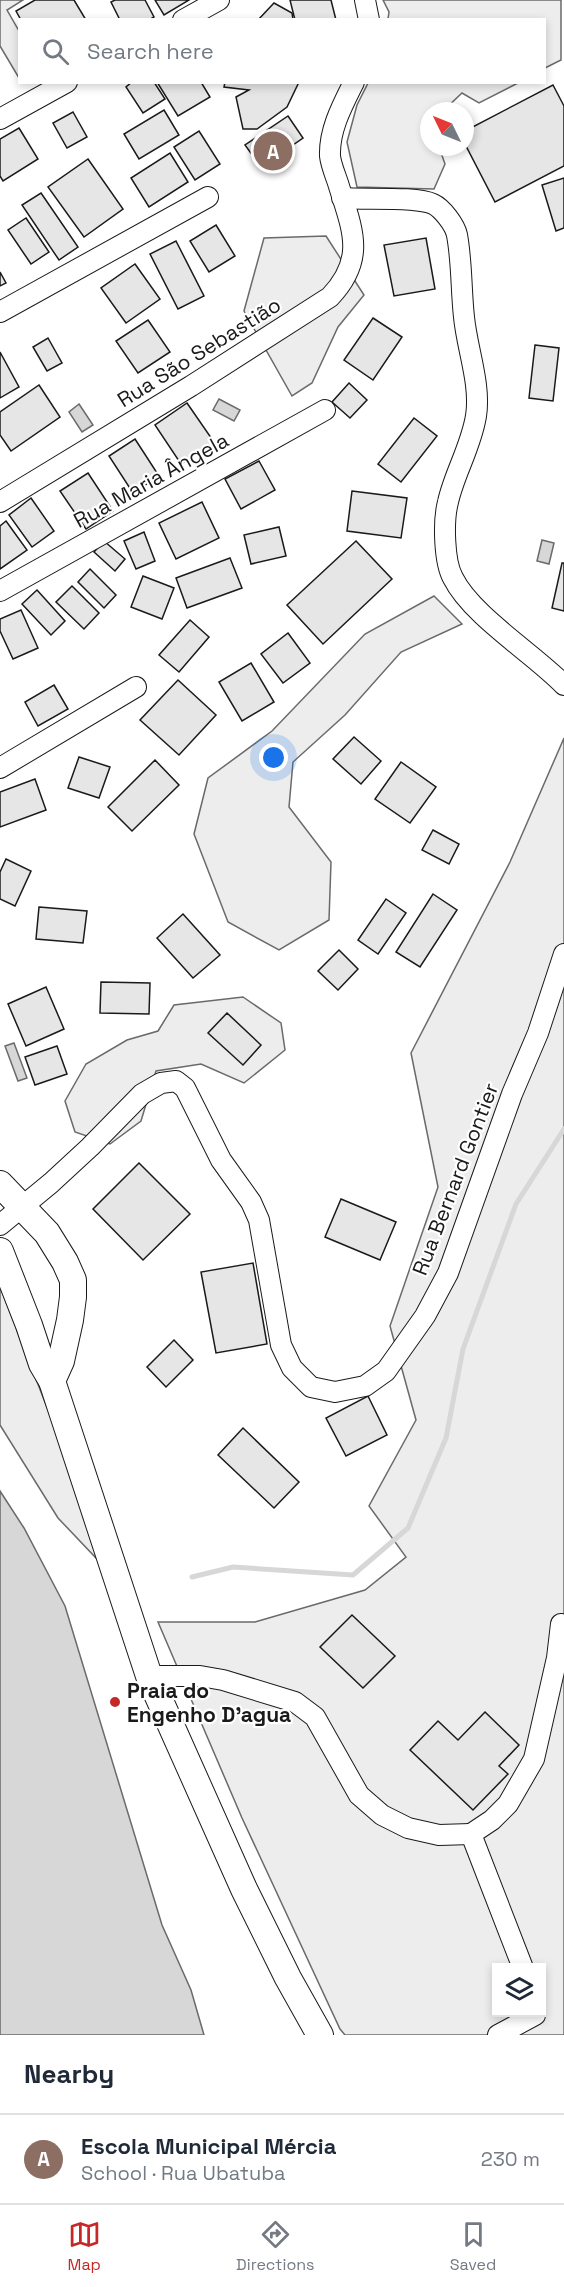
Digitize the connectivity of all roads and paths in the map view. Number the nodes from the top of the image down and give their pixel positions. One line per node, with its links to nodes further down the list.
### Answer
1 (219, 0): 3 (street)
2 (365, 0): 4 (street)
3 (187, 18)
4 (369, 18)
5 (63, 84): 7 (street)
6 (353, 84): 9 (street, Rua São Sebastião)
7 (0, 119)
8 (208, 197): 10 (street)
9 (342, 198): 12 (street, Rua São Sebastião); 14 (street)
10 (0, 312)
11 (325, 410): 13 (street, Rua Maria Ângela)
12 (0, 502)
13 (0, 591)
14 (564, 685)
15 (136, 687): 16 (street)
16 (0, 768)
17 (564, 954): 19 (street, Rua Bernard Gontier)
18 (0, 1184): 19 (main road)
19 (22, 1209): 20 (street, Rua Bernard Gontier); 22 (main road)
20 (0, 1225)
21 (0, 1251): 23 (main road)
22 (70, 1320): 23 (main road); 24 (main road)
23 (29, 1325): 24 (main road)
24 (52, 1381): 26 (main road)
25 (561, 1624): 27 (street)
26 (149, 1676): 27 (street); 30 (main road)
27 (471, 1834): 28 (street)
28 (521, 1963)
29 (530, 2017): 31 (street)
30 (320, 2035)
31 (498, 2035)

